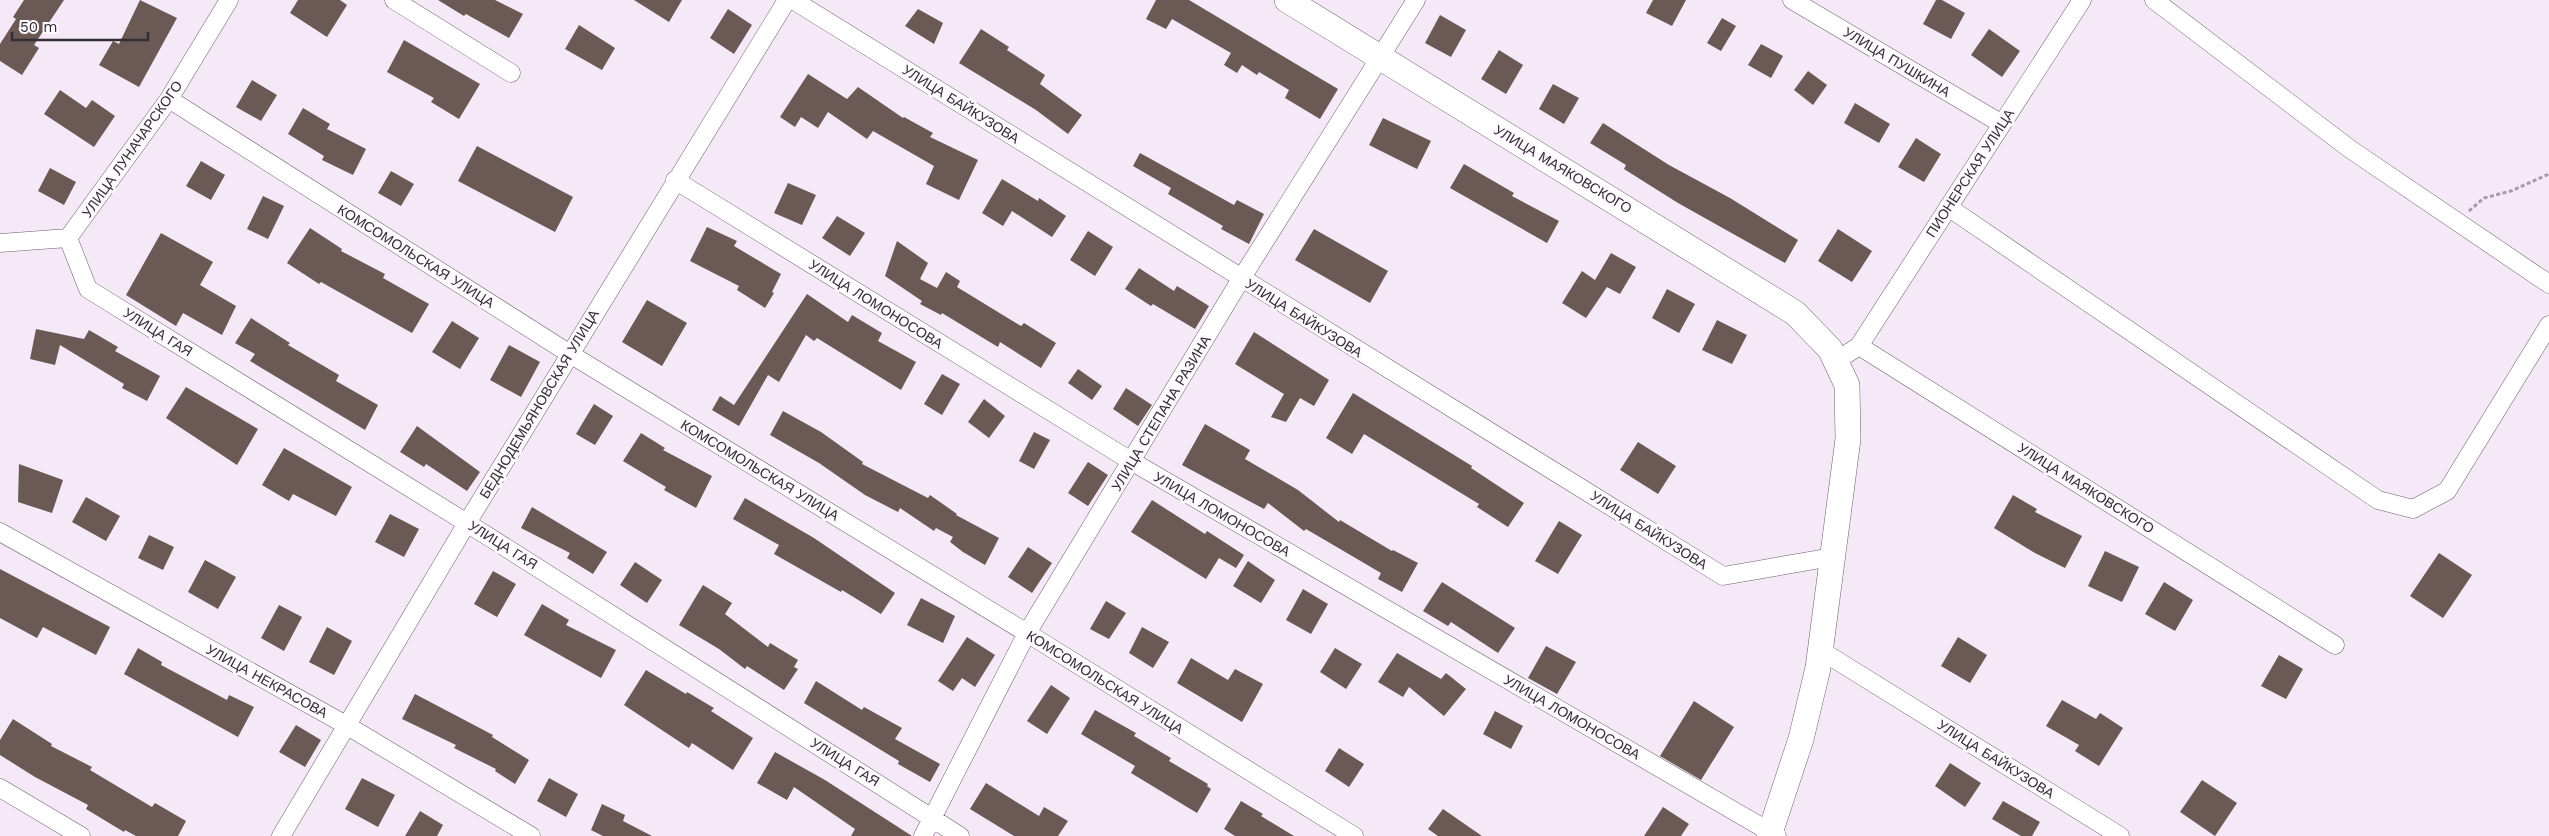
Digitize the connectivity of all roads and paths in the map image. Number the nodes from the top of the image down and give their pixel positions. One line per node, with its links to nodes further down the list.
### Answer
1 (229, 0): 12 (street, УЛИЦА ЛУНАЧАРСКОГО)
2 (394, 0): 11 (street)
3 (787, 0): 15 (street, БЕДНОДЕМЬЯНОВСКАЯ УЛИЦА)
4 (793, 0): 20 (street, УЛИЦА БАЙКУЗОВА)
5 (1287, 0): 10 (street, УЛИЦА МАЯКОВСКОГО)
6 (1416, 0): 10 (street, УЛИЦА СТЕПАНА РАЗИНА)
7 (1792, 0): 13 (street, УЛИЦА ПУШКИНА)
8 (2082, 0): 13 (street, ПИОНЕРСКАЯ УЛИЦА)
9 (2154, 0): 17 (street)
10 (1380, 57): 20 (street, УЛИЦА СТЕПАНА РАЗИНА); 25 (street, УЛИЦА МАЯКОВСКОГО)
11 (511, 73)
12 (169, 99): 18 (street, УЛИЦА ЛУНАЧАРСКОГО); 24 (street, КОМСОМОЛЬСКАЯ УЛИЦА)
13 (2002, 124): 16 (street, ПИОНЕРСКАЯ УЛИЦА)
14 (2549, 174): 17 (path)
15 (675, 180): 24 (street, БЕДНОДЕМЬЯНОВСКАЯ УЛИЦА); 26 (street, УЛИЦА ЛОМОНОСОВА)
16 (1948, 207): 22 (street); 23 (street, ПИОНЕРСКАЯ УЛИЦА)
17 (2458, 221): 21 (street)
18 (68, 238): 19 (street); 27 (street, УЛИЦА ГАЯ)
19 (0, 244)
20 (1242, 279): 26 (street, УЛИЦА СТЕПАНА РАЗИНА); 29 (street, УЛИЦА БАЙКУЗОВА)
21 (2549, 284)
22 (2549, 325)
23 (1859, 346): 25 (street); 31 (street, УЛИЦА МАЯКОВСКОГО)
24 (570, 354): 27 (street, БЕДНОДЕМЬЯНОВСКАЯ УЛИЦА); 30 (street, КОМСОМОЛЬСКАЯ УЛИЦА)
25 (1833, 355): 29 (street, УЛИЦА МАЯКОВСКОГО)
26 (1131, 461): 30 (street, УЛИЦА СТЕПАНА РАЗИНА); 36 (street, УЛИЦА ЛОМОНОСОВА)
27 (466, 522): 33 (street, БЕДНОДЕМЬЯНОВСКАЯ УЛИЦА); 35 (street, УЛИЦА ГАЯ)
28 (0, 532): 33 (street, УЛИЦА НЕКРАСОВА)
29 (1832, 557): 32 (street, УЛИЦА МАЯКОВСКОГО)
30 (1028, 633): 35 (street, УЛИЦА СТЕПАНА РАЗИНА); 42 (street, КОМСОМОЛЬСКАЯ УЛИЦА)
31 (2336, 645)
32 (1820, 650): 36 (street, УЛИЦА МАЯКОВСКОГО); 43 (street, УЛИЦА БАЙКУЗОВА)
33 (346, 725): 38 (street, БЕДНОДЕМЬЯНОВСКАЯ УЛИЦА); 39 (street, УЛИЦА НЕКРАСОВА)
34 (0, 788): 37 (street)
35 (932, 818): 40 (street, УЛИЦА СТЕПАНА РАЗИНА); 41 (street, УЛИЦА ГАЯ)
36 (1772, 835)
37 (81, 836)
38 (281, 836)
39 (531, 836)
40 (923, 836)
41 (960, 836)
42 (1354, 836)
43 (2120, 836)

